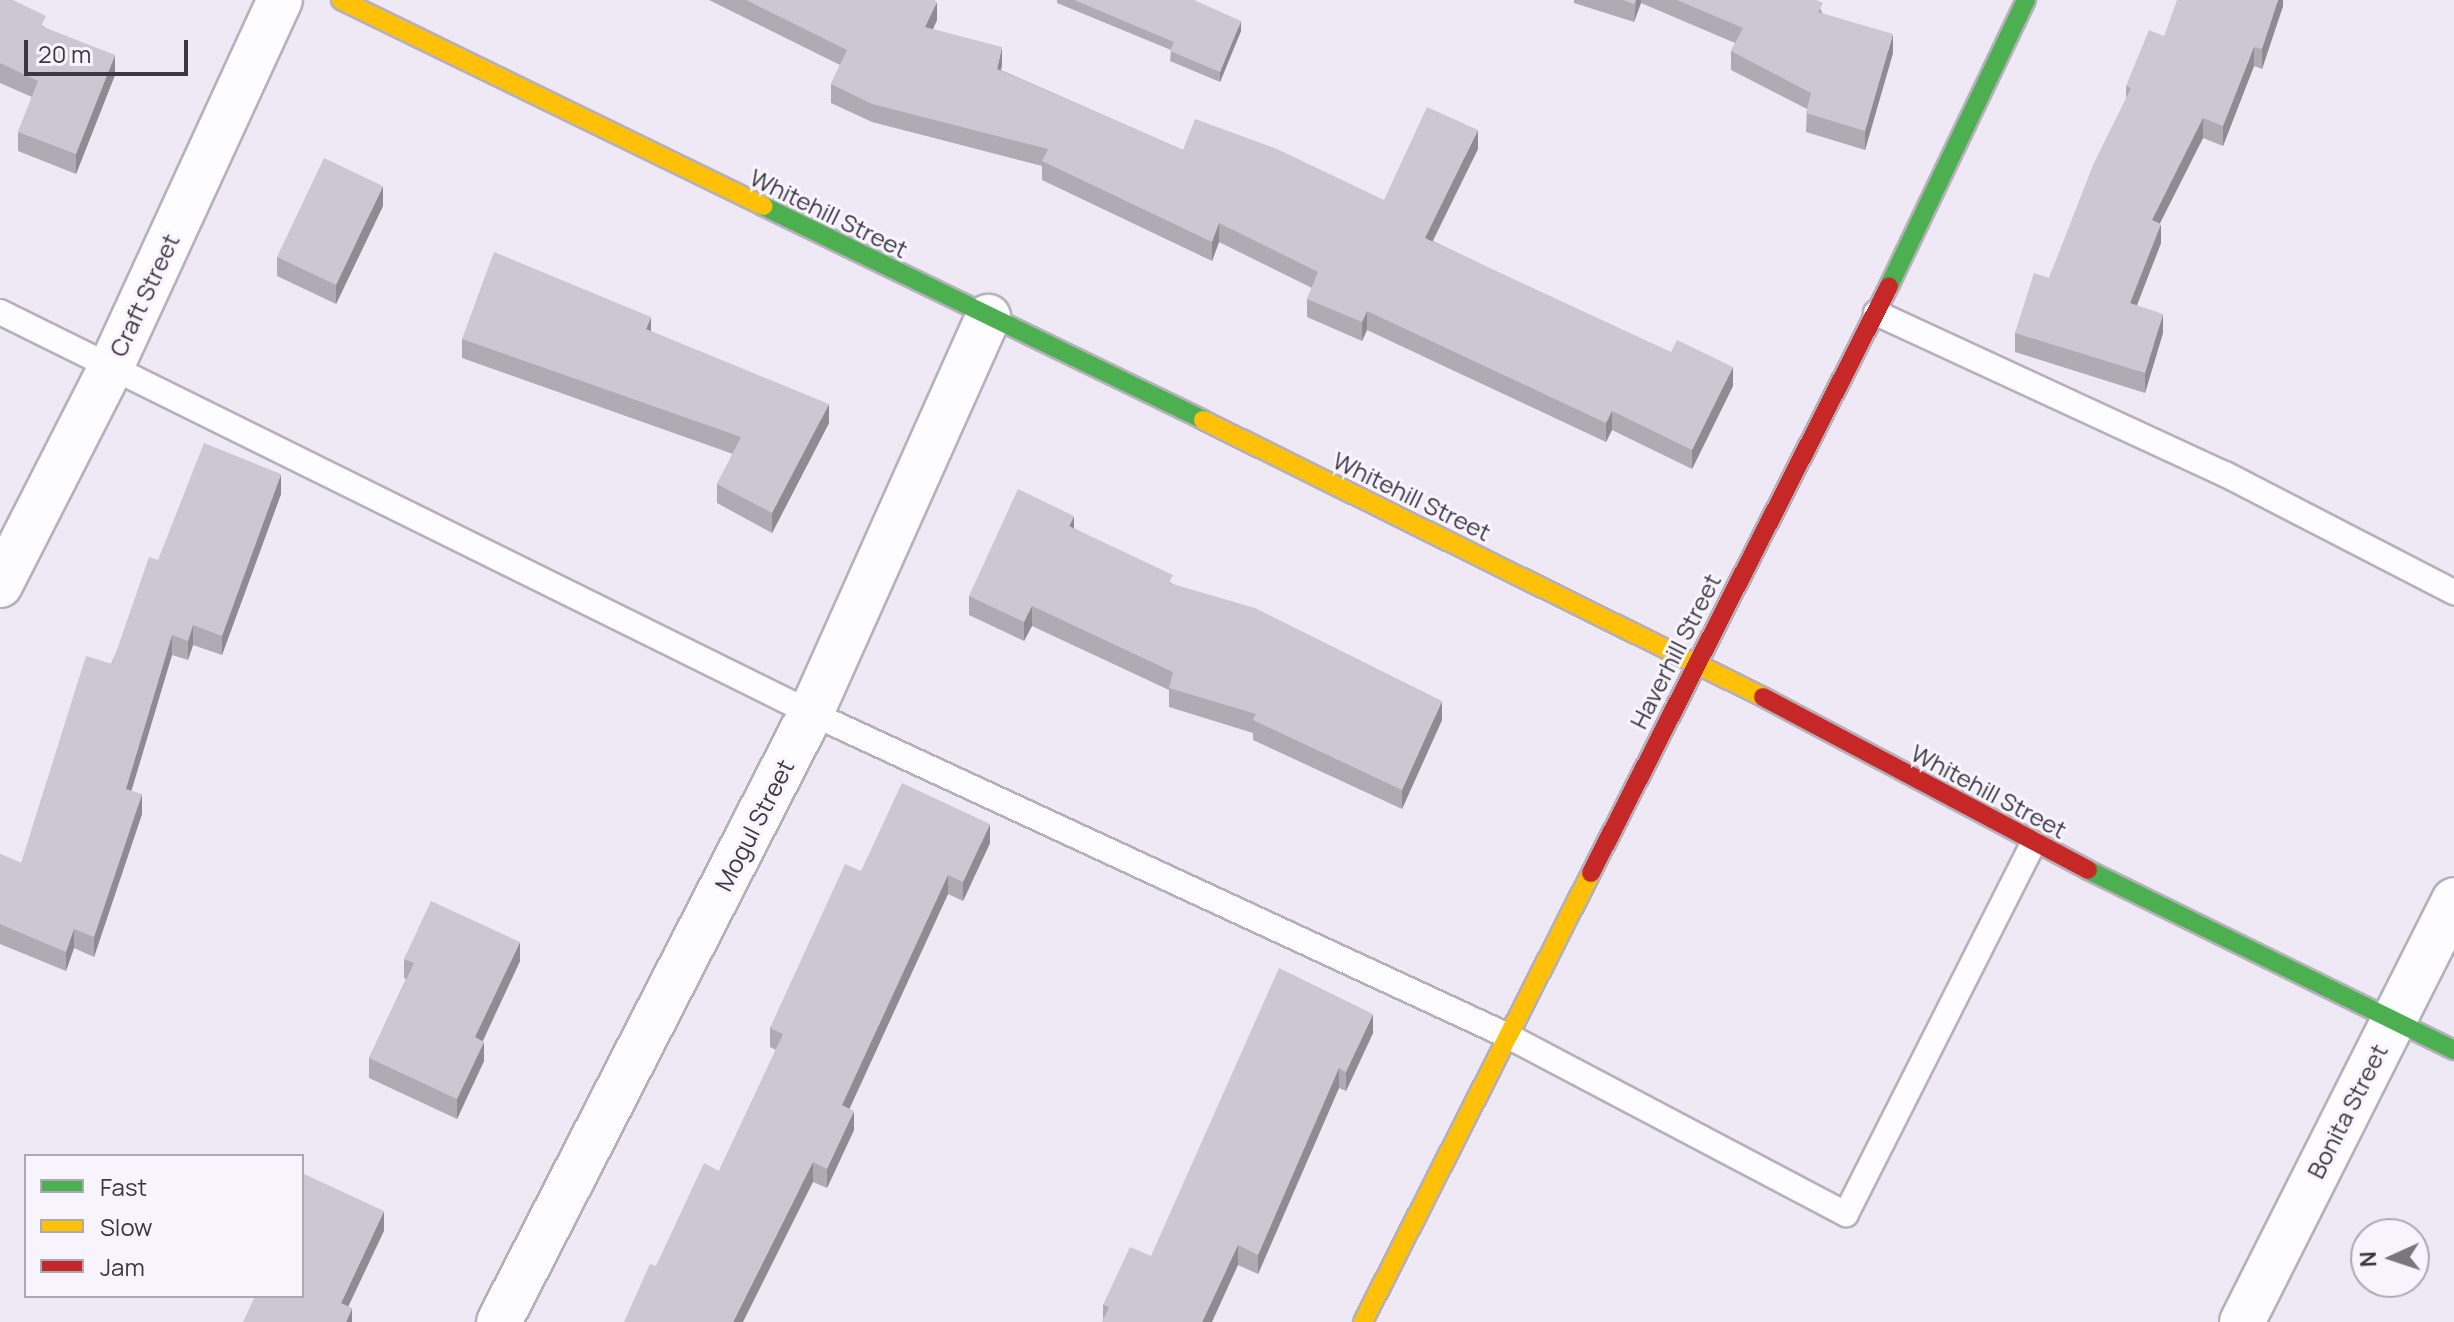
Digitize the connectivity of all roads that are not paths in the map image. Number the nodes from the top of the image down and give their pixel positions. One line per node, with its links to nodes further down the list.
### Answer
1 (280, 0): 7 (street, Craft Street)
2 (341, 0): 6 (street, Whitehill Street)
3 (2026, 0): 5 (street, Haverhill Street)
4 (0, 312): 7 (lane)
5 (1876, 313): 9 (lane); 10 (street, Haverhill Street)
6 (988, 317): 10 (street, Whitehill Street); 11 (street, Mogul Street)
7 (112, 365): 8 (street, Craft Street); 11 (lane)
8 (0, 585)
9 (2454, 592)
10 (1697, 661): 12 (street, Whitehill Street); 15 (street, Haverhill Street)
11 (811, 713): 15 (lane); 17 (street, Mogul Street)
12 (2033, 843): 14 (street, Whitehill Street); 15 (lane)
13 (2454, 900): 14 (street, Bonita Street)
14 (2393, 1020): 16 (street, Whitehill Street); 19 (street, Bonita Street)
15 (1508, 1036): 18 (street, Haverhill Street)
16 (2454, 1050)
17 (499, 1322)
18 (1363, 1322)
19 (2242, 1322)

